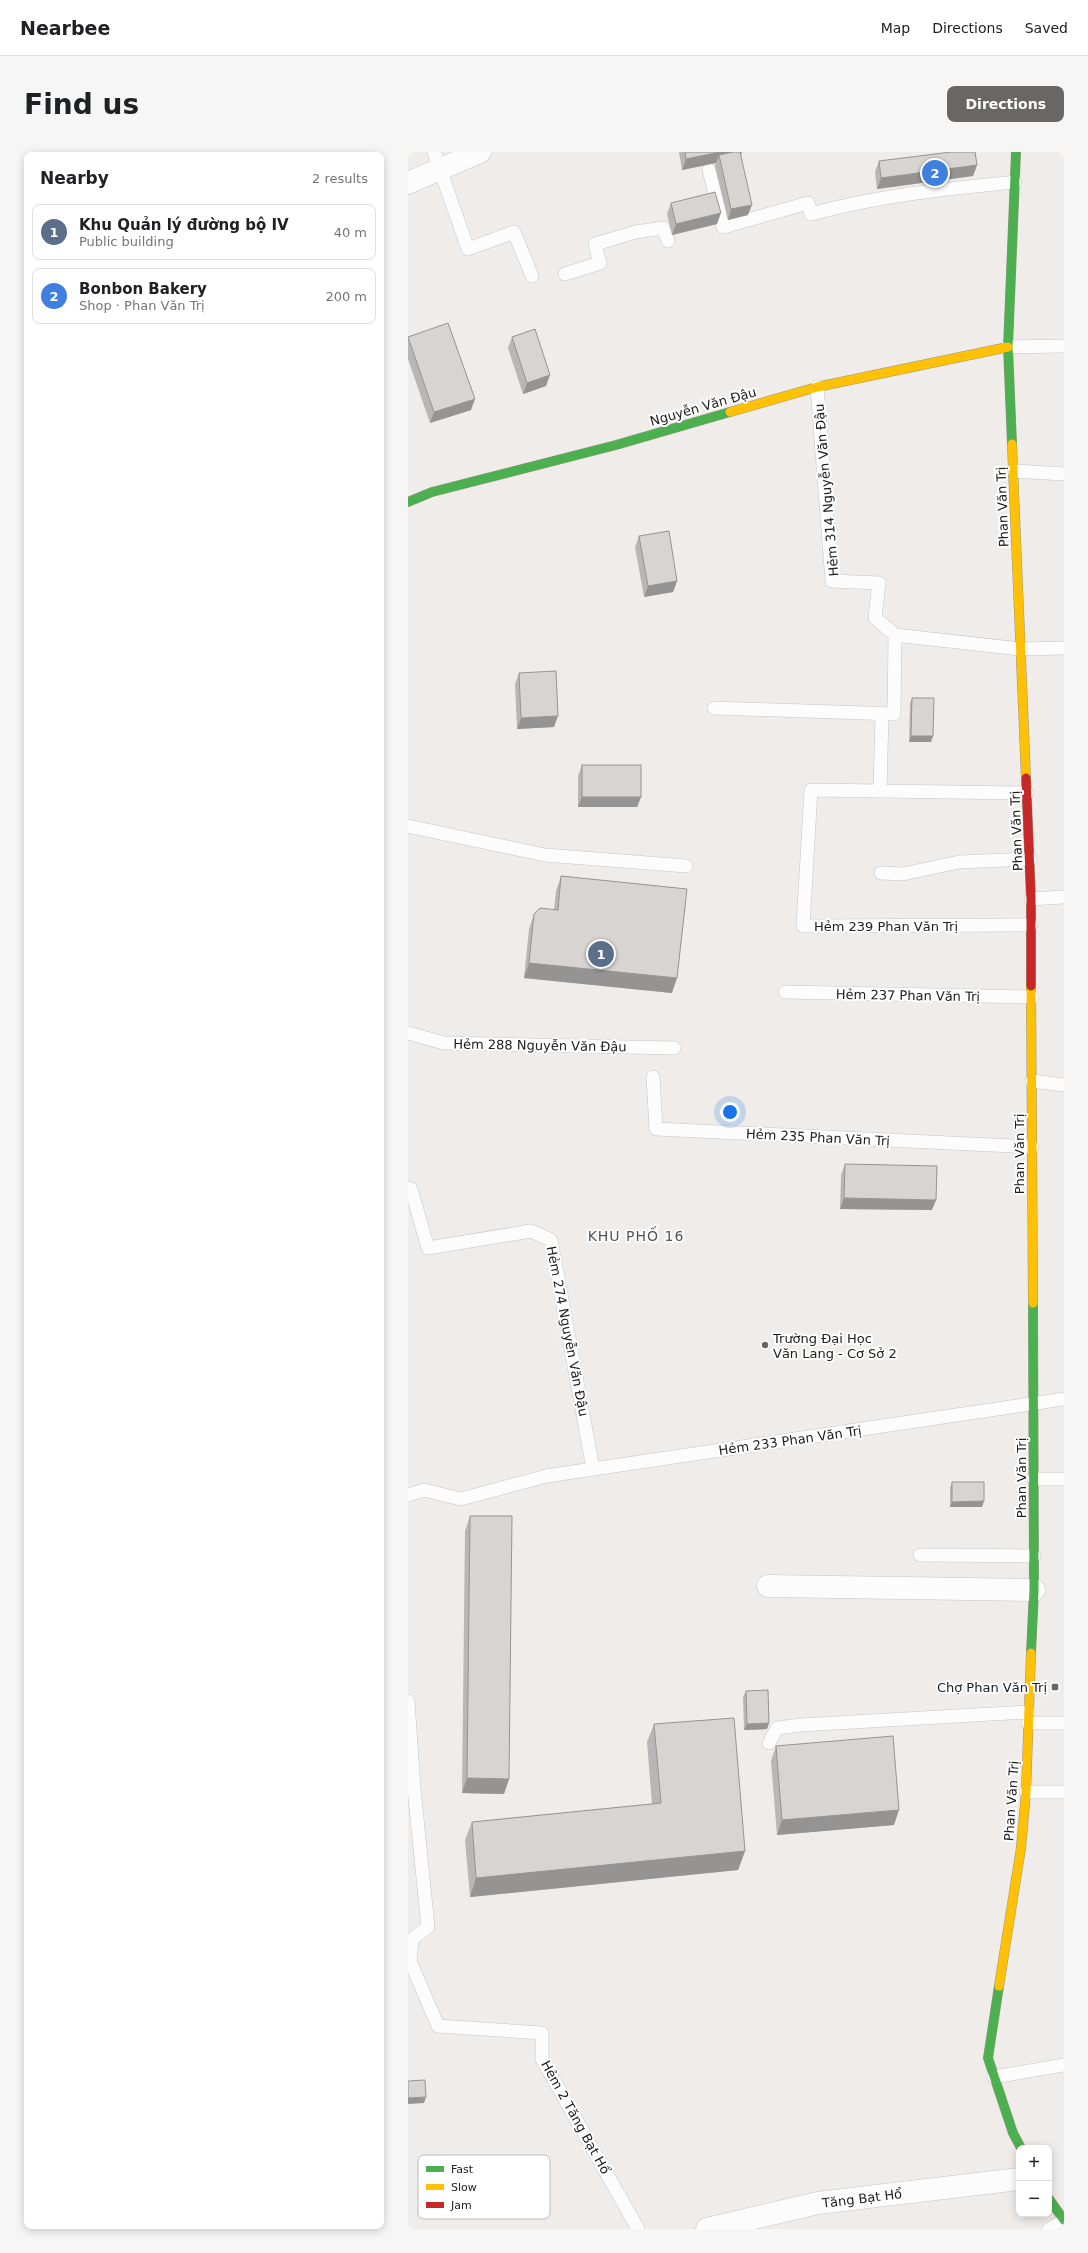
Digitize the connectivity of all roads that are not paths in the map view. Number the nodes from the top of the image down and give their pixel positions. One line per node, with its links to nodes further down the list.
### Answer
1 (480, 152): 3 (street)
2 (1016, 152): 5 (main road, Phan Văn Trị)
3 (437, 161): 6 (street); 9 (lane)
4 (710, 170): 5 (lane)
5 (1015, 182): 11 (main road, Phan Văn Trị)
6 (408, 183)
7 (668, 241): 8 (lane)
8 (565, 274)
9 (532, 276)
10 (1064, 346): 11 (lane)
11 (1008, 347): 12 (main road, Nguyễn Văn Đậu); 13 (main road, Phan Văn Trị)
12 (817, 387): 15 (main road, Nguyễn Văn Đậu); 16 (lane, Hẻm 314 Nguyễn Văn Đậu)
13 (1014, 471): 14 (lane); 18 (main road, Phan Văn Trị)
14 (1064, 474)
15 (408, 502)
16 (895, 635): 18 (lane); 20 (lane)
17 (1064, 648): 18 (lane)
18 (1021, 649): 22 (main road, Phan Văn Trị)
19 (714, 708): 20 (lane)
20 (882, 715): 21 (lane)
21 (880, 791): 22 (lane); 29 (lane, Hẻm 239 Phan Văn Trị)
22 (1027, 793): 24 (main road, Phan Văn Trị)
23 (408, 826): 25 (lane)
24 (1030, 860): 26 (lane); 28 (main road, Phan Văn Trị)
25 (686, 866)
26 (881, 872)
27 (1064, 897): 28 (lane)
28 (1031, 898): 29 (main road, Phan Văn Trị)
29 (1031, 925): 31 (main road, Phan Văn Trị)
30 (785, 992): 31 (lane, Hẻm 237 Phan Văn Trị)
31 (1032, 998): 35 (main road, Phan Văn Trị)
32 (408, 1033): 33 (lane, Hẻm 288 Nguyễn Văn Đậu)
33 (674, 1048)
34 (653, 1077): 37 (lane, Hẻm 235 Phan Văn Trị)
35 (1032, 1081): 36 (lane); 37 (main road, Phan Văn Trị)
36 (1064, 1085)
37 (1032, 1147): 40 (main road, Phan Văn Trị)
38 (408, 1188): 41 (lane, Hẻm 274 Nguyễn Văn Đậu)
39 (1064, 1399): 40 (lane, Hẻm 233 Phan Văn Trị)
40 (1033, 1405): 41 (lane, Hẻm 233 Phan Văn Trị); 42 (main road, Phan Văn Trị)
41 (593, 1469): 44 (lane, Hẻm 233 Phan Văn Trị)
42 (1034, 1479): 43 (lane); 46 (main road, Phan Văn Trị)
43 (1064, 1479)
44 (408, 1495)
45 (920, 1555): 46 (lane)
46 (1034, 1556): 48 (main road, Phan Văn Trị)
47 (768, 1586): 48 (street)
48 (1034, 1590): 50 (main road, Phan Văn Trị)
49 (408, 1701): 53 (lane, Hẻm 2 Tăng Bạt Hổ)
50 (1028, 1717): 51 (lane); 52 (lane); 54 (main road, Phan Văn Trị)
51 (1064, 1723)
52 (769, 1742)
53 (411, 1790): 56 (lane, Hẻm 2 Tăng Bạt Hổ)
54 (1026, 1792): 55 (lane); 58 (main road, Phan Văn Trị)
55 (1064, 1792)
56 (409, 1961): 63 (lane, Hẻm 2 Tăng Bạt Hổ)
57 (1064, 2065): 58 (lane)
58 (994, 2077): 59 (main road, Phan Văn Trị)
59 (1019, 2145)
60 (1016, 2179): 64 (street, Tăng Bạt Hổ)
61 (1052, 2203): 62 (main road)
62 (1064, 2220): 65 (lane)
63 (638, 2229)
64 (707, 2229)
65 (1050, 2229)

